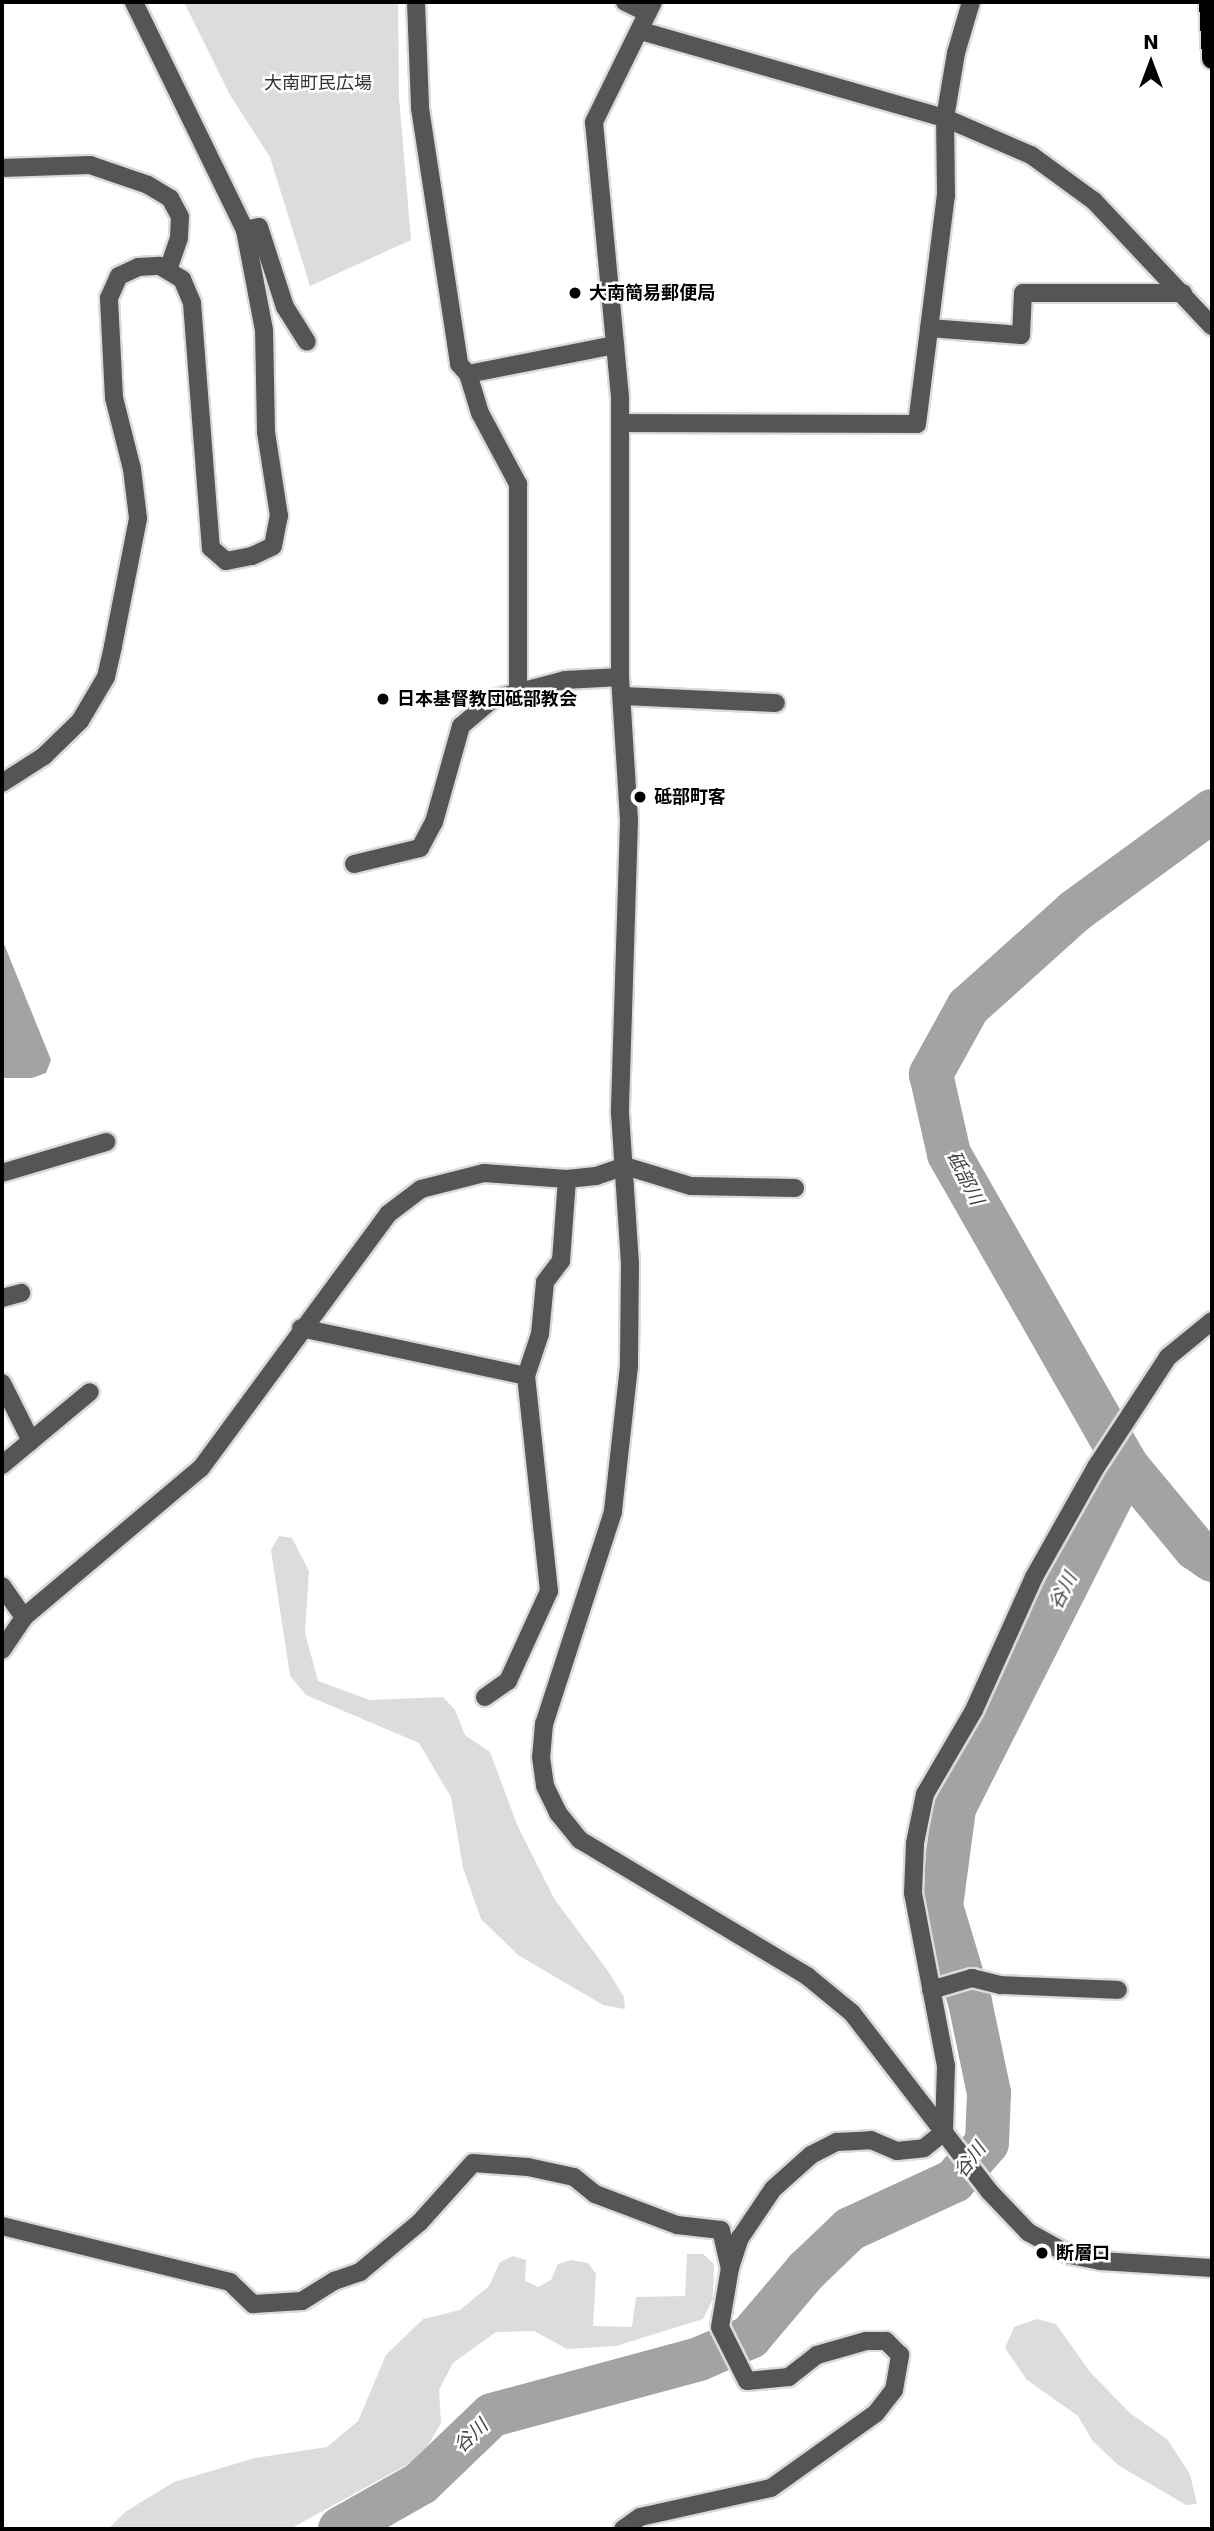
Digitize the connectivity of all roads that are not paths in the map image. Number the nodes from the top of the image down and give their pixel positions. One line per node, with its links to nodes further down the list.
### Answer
1 (134, 2): 11 (street)
2 (416, 2): 18 (street)
3 (625, 2): 6 (street)
4 (971, 2): 9 (street)
5 (1209, 2): 8 (highway)
6 (650, 7): 7 (street)
7 (641, 31): 9 (street); 17 (street)
8 (1212, 58)
9 (945, 118): 13 (street); 15 (street)
10 (2, 168): 12 (street)
11 (245, 230): 12 (street); 16 (street)
12 (168, 270): 24 (street)
13 (1183, 293): 14 (street); 15 (street)
14 (1212, 327)
15 (929, 328): 19 (street)
16 (307, 342)
17 (615, 345): 18 (street); 19 (street)
18 (468, 374): 21 (street)
19 (620, 423): 20 (street)
20 (620, 677): 21 (street); 22 (street)
21 (518, 692): 25 (street)
22 (622, 696): 23 (street); 27 (street)
23 (776, 703)
24 (2, 783)
25 (354, 864)
26 (106, 1142): 28 (street)
27 (625, 1166): 29 (street); 30 (street); 46 (street)
28 (2, 1173)
29 (567, 1179): 34 (street); 35 (street)
30 (795, 1188)
31 (21, 1293): 32 (street)
32 (2, 1298)
33 (1212, 1321): 44 (street)
34 (300, 1328): 35 (street); 41 (street)
35 (526, 1376): 43 (street)
36 (2, 1383): 38 (street)
37 (90, 1392): 38 (street)
38 (31, 1441): 39 (street)
39 (2, 1465)
40 (2, 1586): 41 (street)
41 (24, 1617): 42 (street)
42 (2, 1650)
43 (485, 1697)
44 (936, 1989): 45 (street); 46 (street)
45 (1118, 1990)
46 (944, 2132): 48 (street); 49 (street)
47 (2, 2226): 48 (street)
48 (730, 2268): 50 (street)
49 (1212, 2268)
50 (623, 2529)

